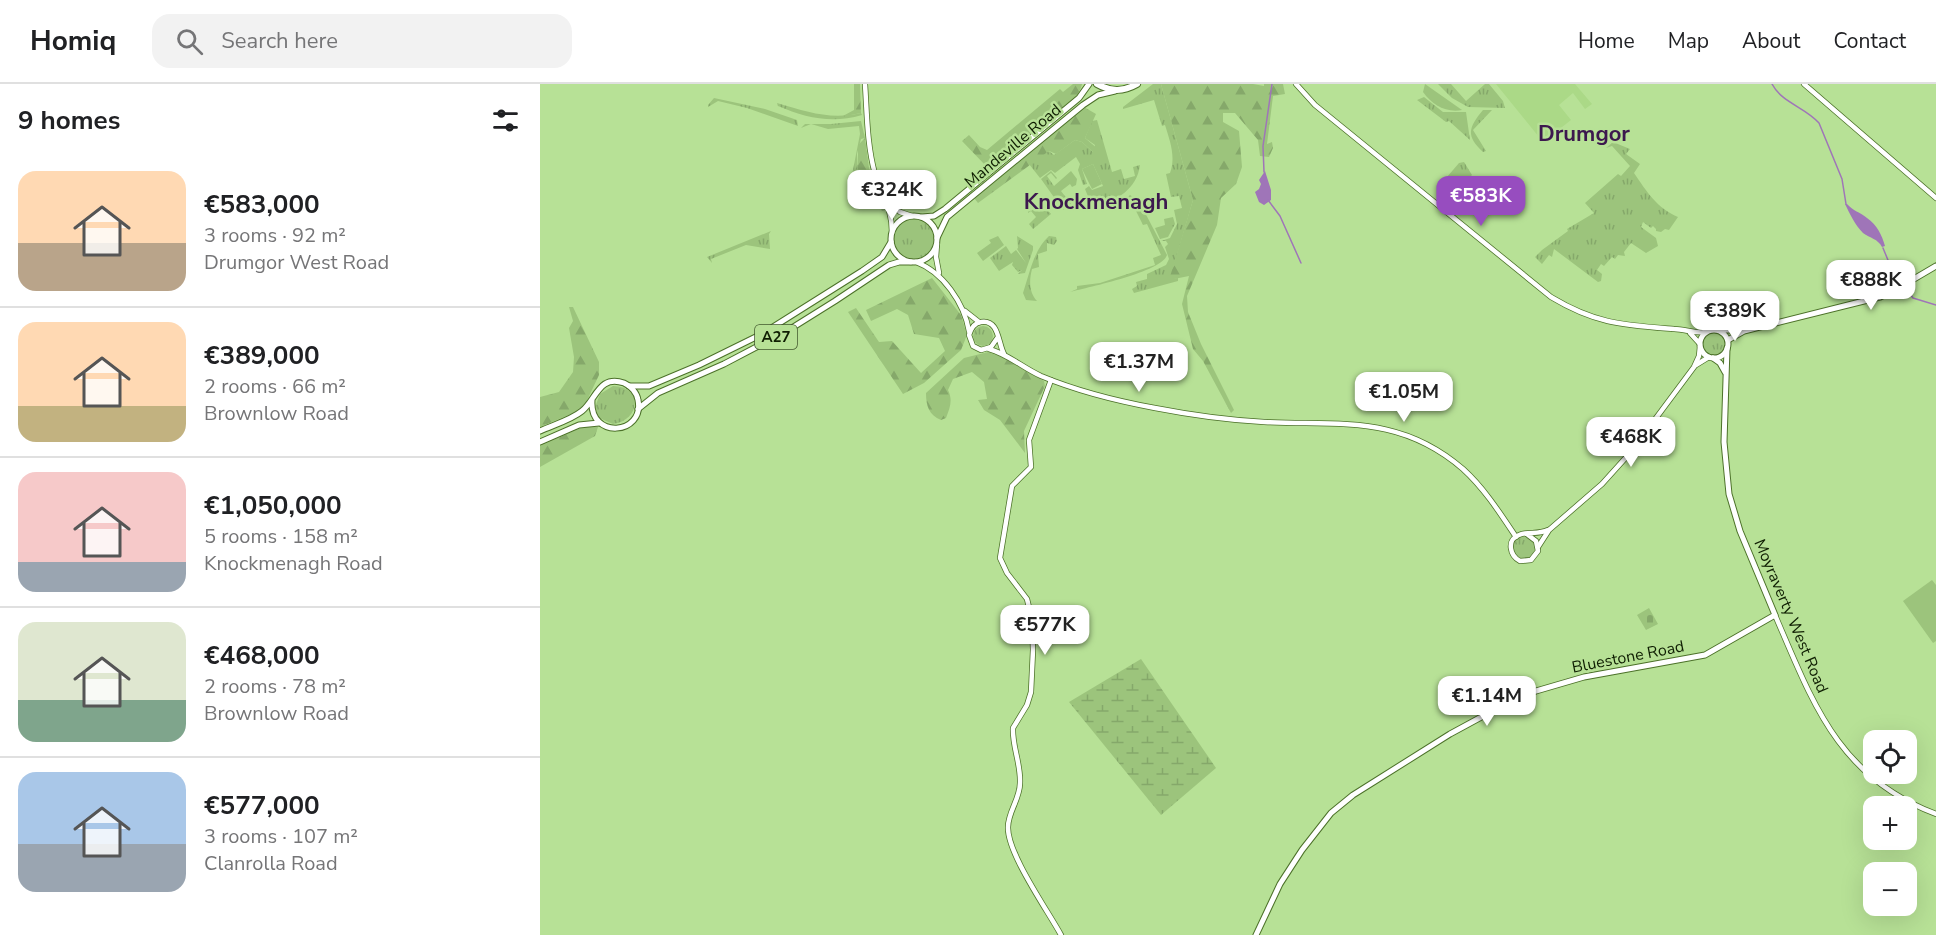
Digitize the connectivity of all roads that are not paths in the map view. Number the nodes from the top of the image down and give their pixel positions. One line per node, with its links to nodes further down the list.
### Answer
1 (865, 84): 9 (street)
2 (1089, 84): 11 (main road, Mandeville Road)
3 (1097, 84): 7 (highway)
4 (1137, 84): 7 (highway)
5 (1296, 84): 20 (street)
6 (1804, 84): 8 (street)
7 (1120, 91): 13 (main road, Mandeville Road / A27)
8 (1936, 198)
9 (886, 200): 10 (street); 12 (street)
10 (912, 216): 11 (main road); 12 (main road)
11 (922, 217): 13 (main road)
12 (892, 233): 14 (main road)
13 (937, 241): 15 (main road, A27); 17 (street)
14 (891, 242): 15 (main road); 35 (main road, A27)
15 (913, 262): 17 (street); 37 (main road, A27)
16 (1936, 266): 22 (main road)
17 (939, 276): 18 (street)
18 (963, 309): 19 (street); 23 (street)
19 (979, 322): 23 (street); 25 (street)
20 (1684, 330): 24 (street); 27 (street)
21 (1719, 330): 22 (main road); 24 (main road); 26 (main road)
22 (1750, 330): 26 (main road)
23 (969, 331): 29 (street)
24 (1706, 332): 27 (main road)
25 (998, 337): 29 (street); 30 (street)
26 (1728, 340): 28 (main road)
27 (1700, 345): 31 (main road); 32 (street)
28 (1728, 348): 31 (main road); 33 (main road, Moyraverty West Road)
29 (989, 349): 30 (street)
30 (1005, 355): 34 (street)
31 (1711, 357): 32 (street); 33 (main road)
32 (1694, 367): 41 (street)
33 (1726, 374): 45 (main road, Moyraverty West Road)
34 (1051, 380): 43 (street); 47 (street)
35 (629, 386): 36 (main road, A27); 37 (main road)
36 (592, 400): 38 (main road); 39 (main road, A27)
37 (638, 409): 38 (main road, A27)
38 (599, 423): 40 (main road, A27)
39 (540, 431)
40 (540, 442)
41 (1549, 530): 42 (street); 44 (street)
42 (1528, 535): 43 (street); 44 (street)
43 (1516, 537): 44 (street)
44 (1538, 547)
45 (1775, 615): 46 (street, Moyraverty West Road); 48 (main road, Bluestone Road)
46 (1936, 814)
47 (1061, 935)
48 (1256, 935)

